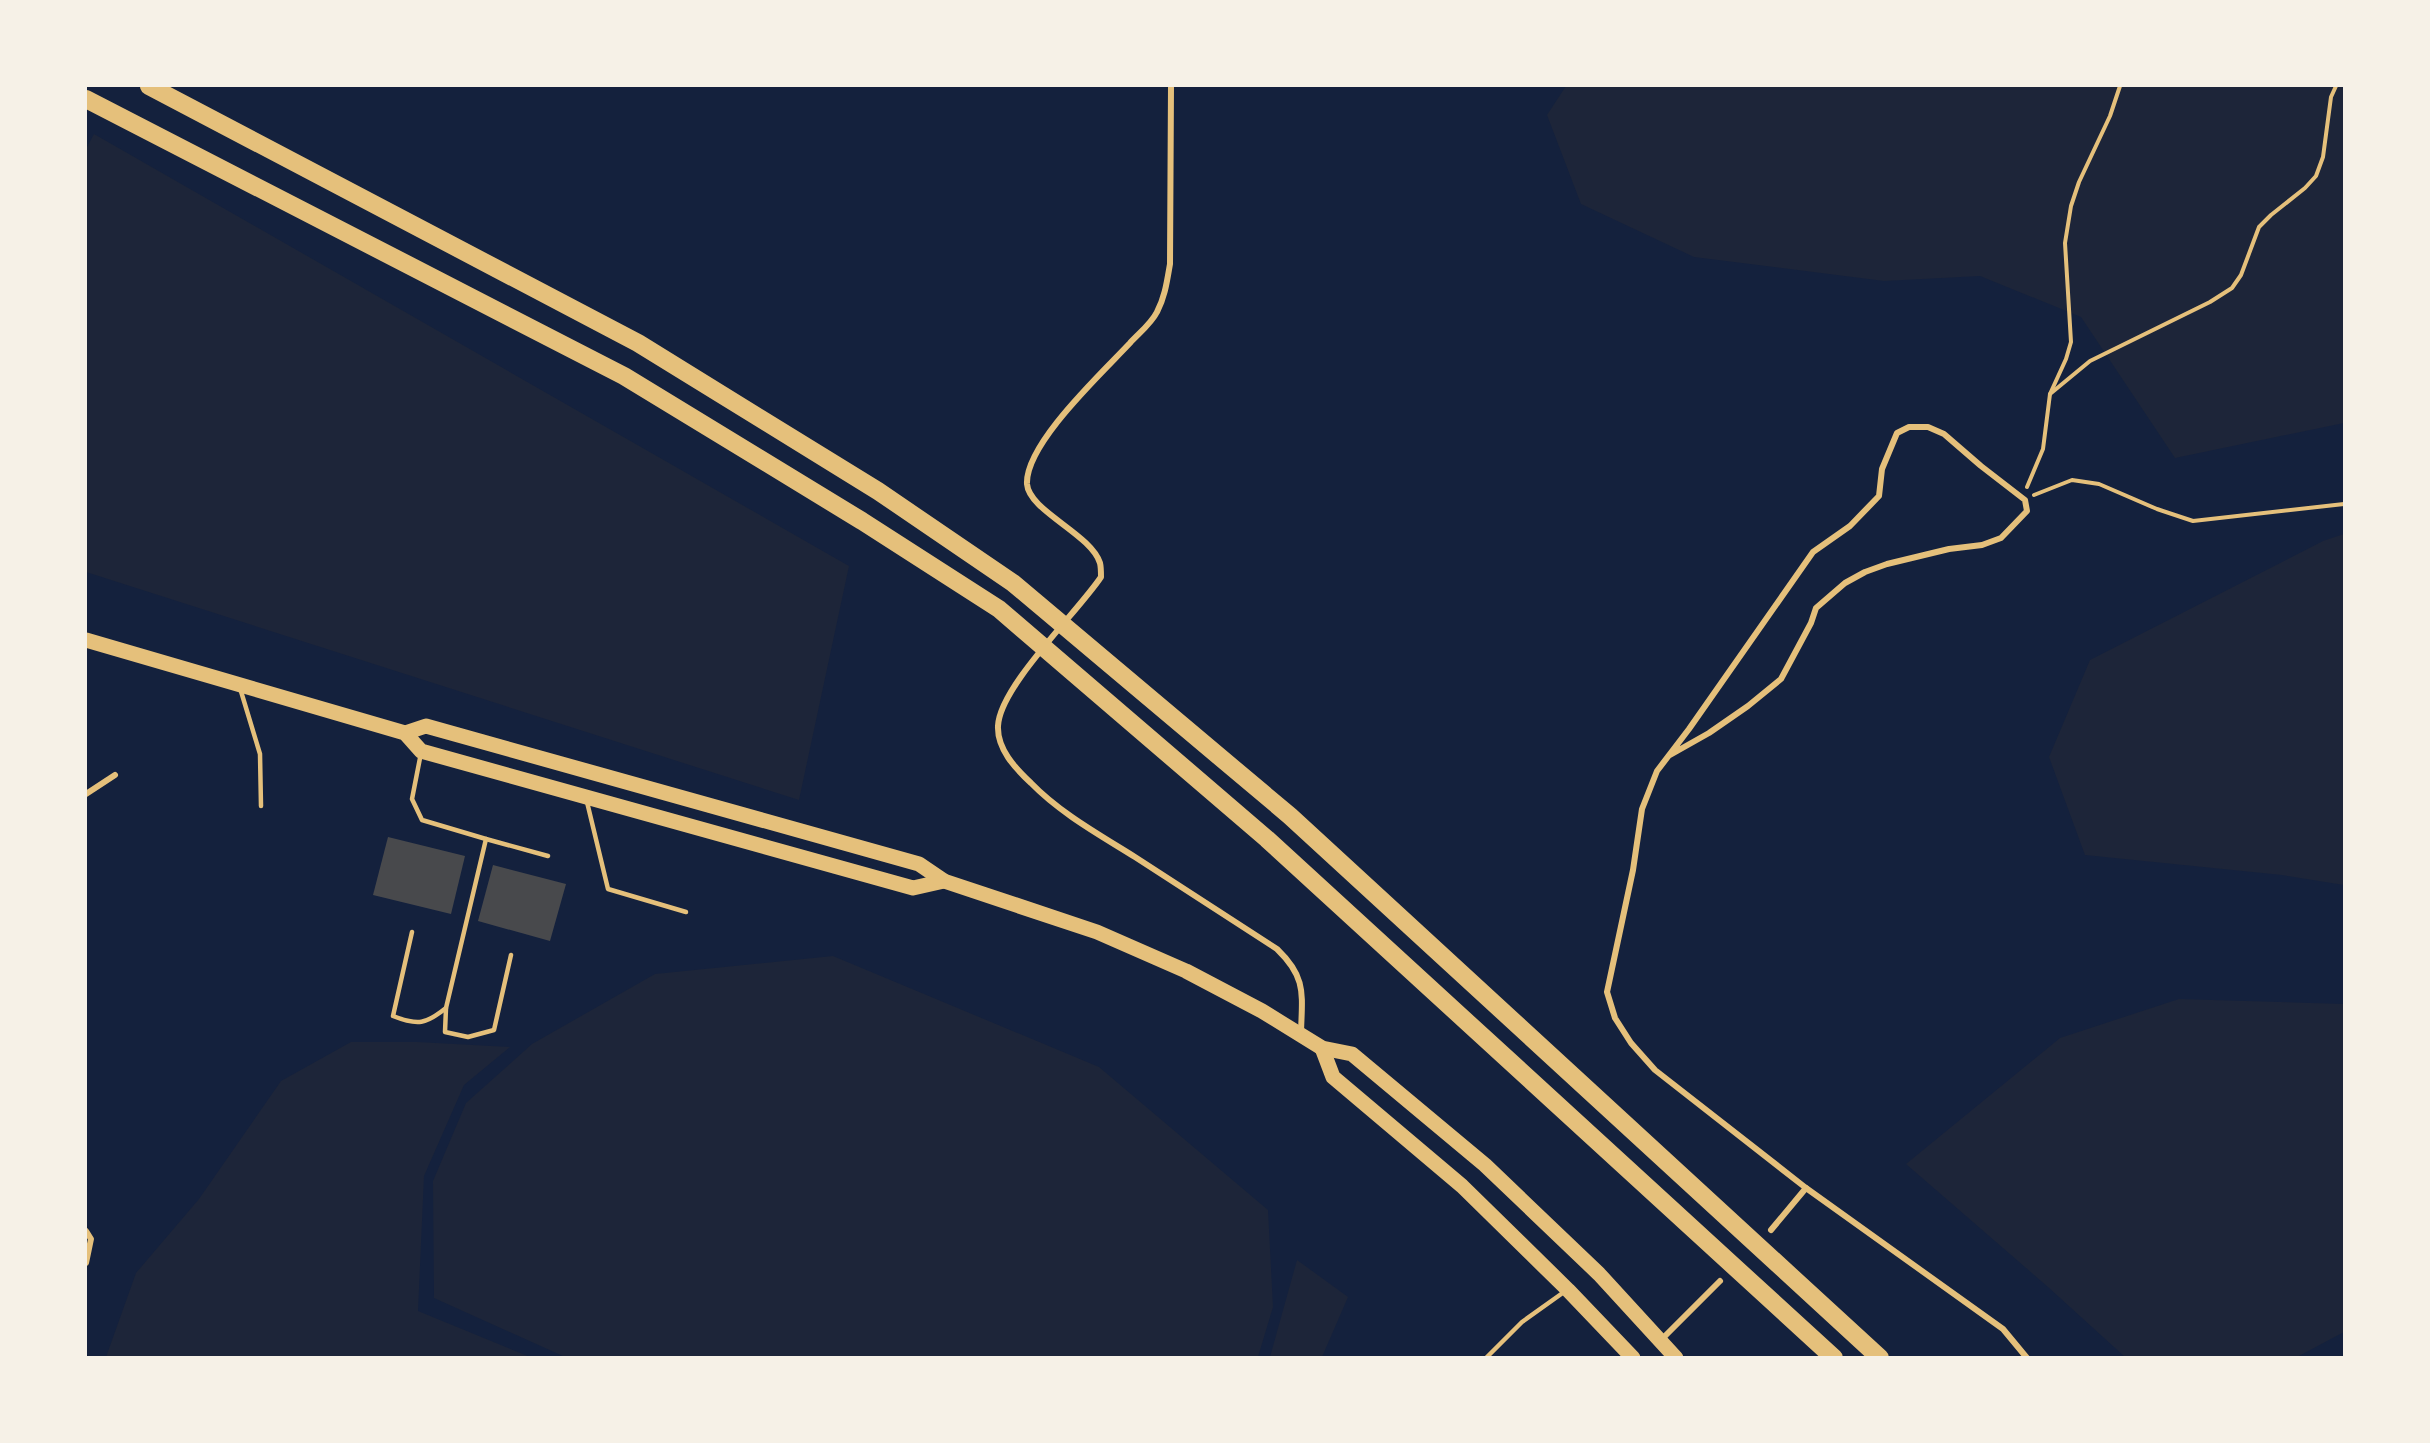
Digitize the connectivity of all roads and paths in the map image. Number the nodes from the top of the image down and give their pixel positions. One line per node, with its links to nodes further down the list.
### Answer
1 (148, 86): 38 (highway)
2 (1171, 86): 25 (street)
3 (2120, 86): 6 (path)
4 (2336, 86): 6 (path)
5 (86, 99): 37 (highway)
6 (2050, 394): 7 (path)
7 (2025, 500): 8 (path); 13 (street); 13 (street)
8 (2344, 504)
9 (86, 640): 10 (main road)
10 (239, 685): 11 (main road); 17 (lane)
11 (405, 733): 12 (main road); 20 (main road)
12 (421, 751): 16 (main road); 18 (lane)
13 (1670, 755): 27 (street)
14 (115, 775): 15 (street)
15 (86, 794)
16 (586, 796): 20 (main road); 21 (lane)
17 (261, 806)
18 (486, 839): 19 (lane); 24 (lane)
19 (548, 856)
20 (944, 881): 25 (main road)
21 (686, 912)
22 (412, 932): 24 (lane)
23 (511, 955): 24 (lane)
24 (446, 1008)
25 (1300, 1034): 26 (main road)
26 (1323, 1048): 32 (main road); 33 (main road)
27 (1806, 1188): 28 (street); 39 (street)
28 (1771, 1230)
29 (86, 1231): 30 (street)
30 (86, 1263)
31 (1720, 1281): 33 (street)
32 (1568, 1290): 34 (lane); 35 (main road)
33 (1660, 1340): 36 (main road)
34 (1486, 1358)
35 (1633, 1358)
36 (1676, 1358)
37 (1834, 1358)
38 (1880, 1358)
39 (2027, 1358)

